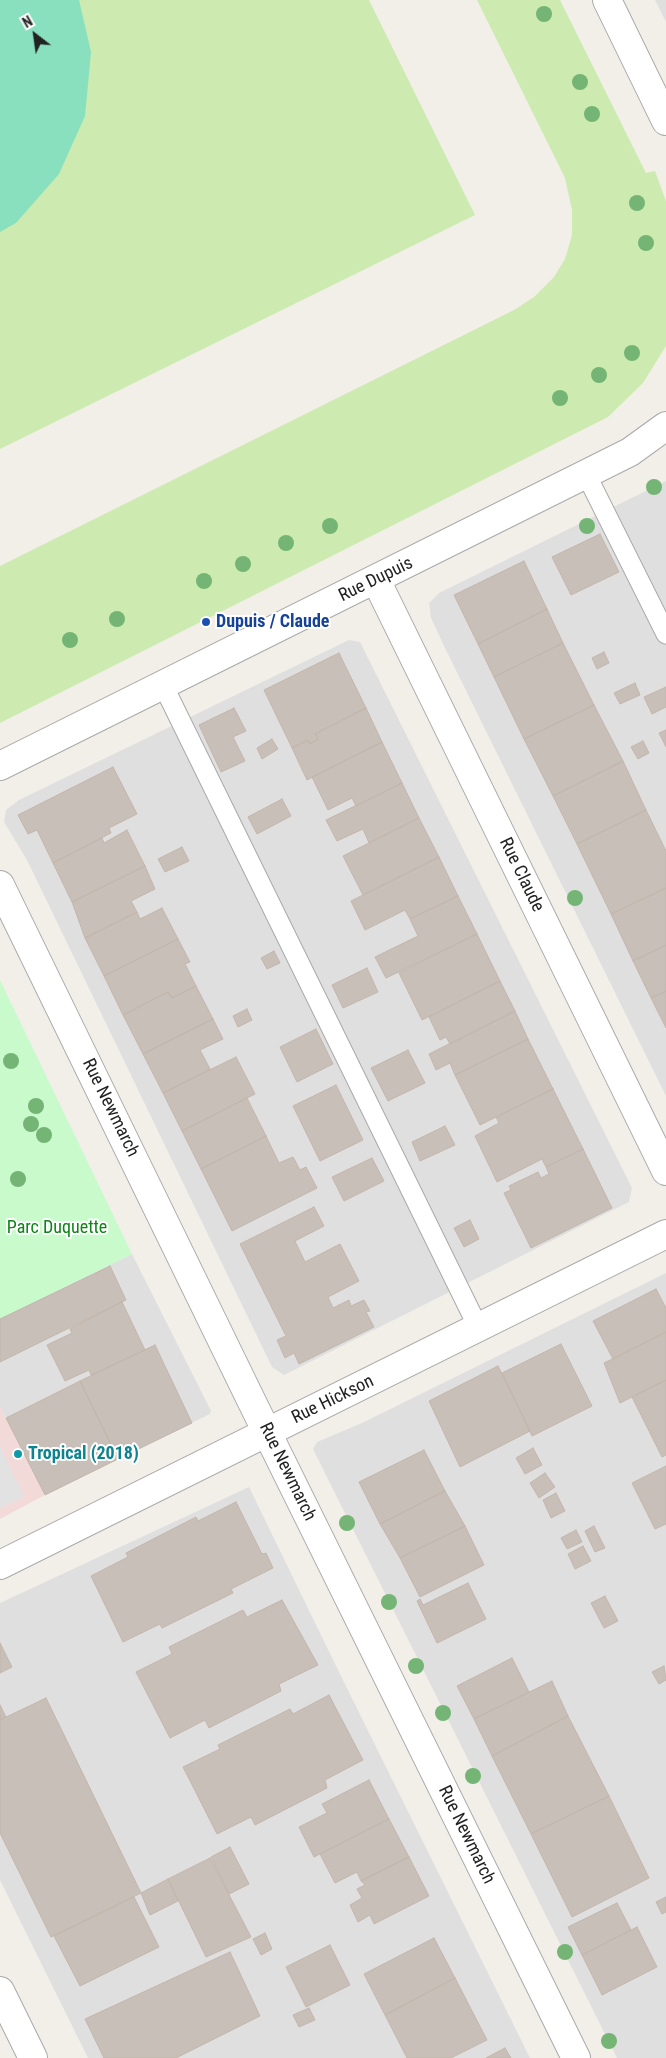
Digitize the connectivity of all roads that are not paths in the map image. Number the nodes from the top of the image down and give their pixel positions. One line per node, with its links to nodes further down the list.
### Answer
1 (607, 0): 2 (street)
2 (666, 121)
3 (666, 426): 4 (street, Rue Dupuis)
4 (586, 474): 5 (street, Rue Dupuis); 6 (lane)
5 (376, 580): 7 (street, Rue Dupuis); 10 (street, Rue Claude)
6 (666, 634)
7 (164, 685): 8 (street, Rue Dupuis); 12 (lane)
8 (0, 766)
9 (0, 885): 13 (street, Rue Newmarch)
10 (666, 1171)
11 (666, 1234): 12 (street, Rue Hickson)
12 (478, 1327): 13 (street, Rue Hickson)
13 (267, 1432): 14 (street, Rue Hickson); 17 (street, Rue Newmarch)
14 (0, 1565)
15 (0, 1991): 16 (street)
16 (33, 2058)
17 (576, 2058)

